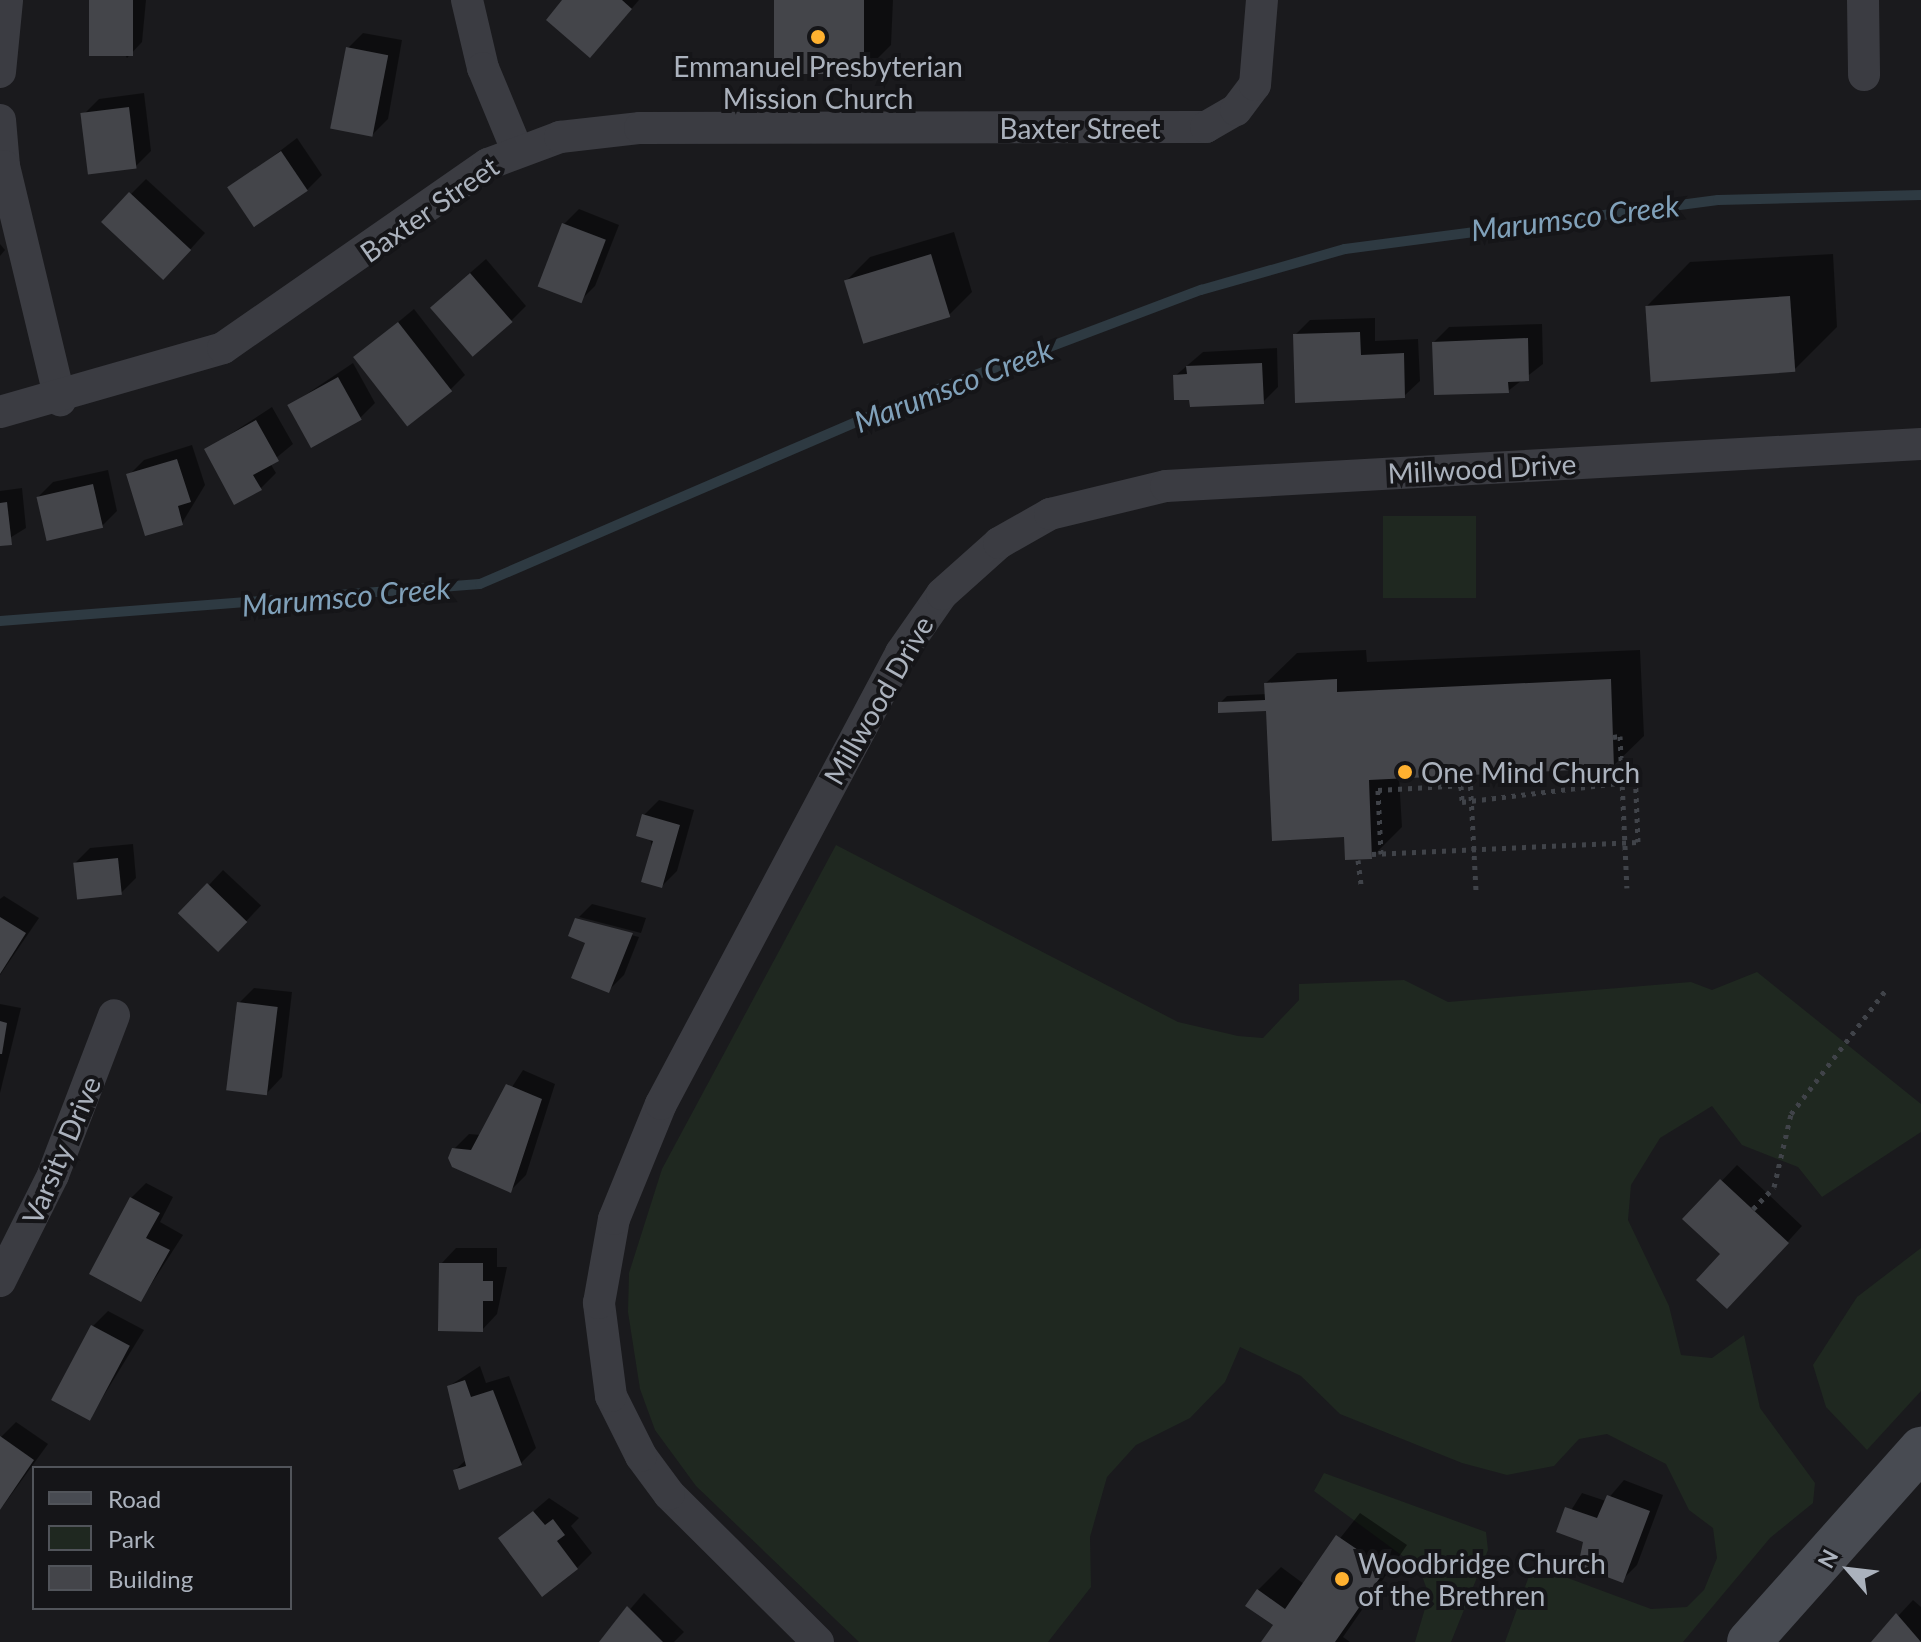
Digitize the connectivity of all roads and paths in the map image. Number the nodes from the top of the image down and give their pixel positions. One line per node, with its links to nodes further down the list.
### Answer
1 (7, 0): 5 (street)
2 (467, 0): 8 (street)
3 (1262, 0): 8 (street, Baxter Street)
4 (1863, 0): 6 (street)
5 (0, 72)
6 (1864, 75)
7 (0, 120): 9 (street)
8 (517, 150): 9 (street, Baxter Street)
9 (60, 400): 10 (street, Baxter Street)
10 (0, 412)
11 (1921, 444): 29 (street, Millwood Drive)
12 (1613, 737): 16 (path)
13 (1635, 767): 15 (path)
14 (1470, 776): 17 (path)
15 (1636, 781): 16 (path); 19 (path)
16 (1625, 842): 17 (path); 22 (path)
17 (1474, 849): 19 (path); 23 (path)
18 (1372, 854): 19 (path)
19 (1381, 854)
20 (1358, 860): 21 (path)
21 (1361, 884)
22 (1627, 888)
23 (1476, 891)
24 (1885, 991): 26 (path)
25 (114, 1015): 27 (street, Varsity Drive)
26 (1753, 1209)
27 (0, 1281)
28 (1921, 1449): 30 (main road)
29 (818, 1642)
30 (1749, 1642)

